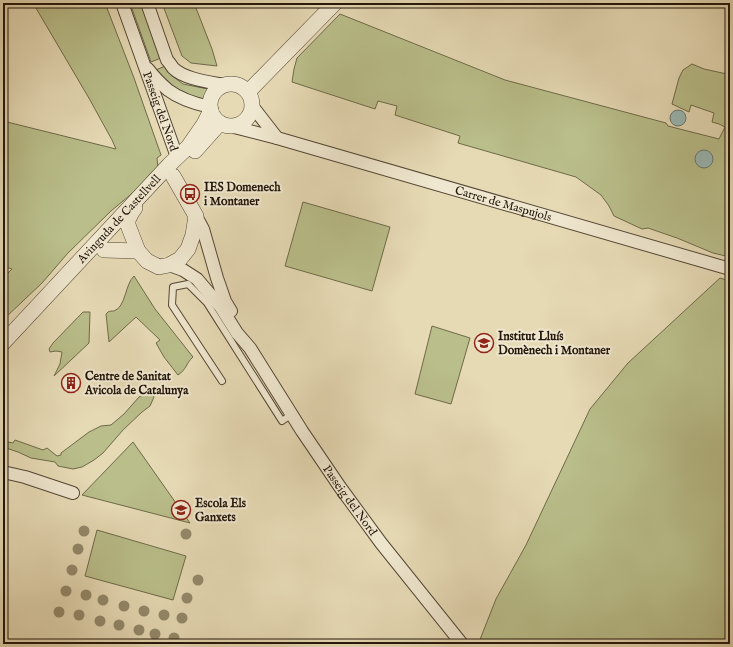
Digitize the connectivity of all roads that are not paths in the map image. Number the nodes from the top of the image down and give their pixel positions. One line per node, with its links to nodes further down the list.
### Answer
1 (122, 3): 4 (street, Passeig del Nord)
2 (147, 3): 5 (street, Passeig del Nord)
3 (335, 3): 6 (street)
4 (144, 66): 8 (street, Passeig del Nord); 11 (street, Passeig del Nord)
5 (224, 85): 6 (street); 8 (street)
6 (248, 92): 7 (street)
7 (253, 107): 9 (street); 10 (street)
8 (210, 109): 9 (street); 11 (street, Avinguda de Castellvell)
9 (227, 125): 10 (street, Carrer de Maspujols); 11 (street, Avinguda de Castellvell)
10 (277, 138): 17 (street, Carrer de Maspujols)
11 (173, 166): 12 (street); 13 (street, Avinguda de Castellvell); 18 (street, Avinguda de Castellvell)
12 (196, 216): 16 (street); 20 (street, Passeig del Nord)
13 (128, 225): 14 (street, Avinguda de Castellvell); 15 (street)
14 (104, 250): 15 (street); 18 (street, Avinguda de Castellvell)
15 (138, 251): 16 (street)
16 (169, 265): 20 (street, Passeig del Nord)
17 (730, 269)
18 (22, 324): 19 (street, Avinguda de Castellvell)
19 (3, 343)
20 (250, 348): 22 (street, Passeig del Nord)
21 (222, 381): 22 (lane)
22 (292, 414): 25 (street, Passeig del Nord)
23 (3, 472): 24 (street)
24 (73, 493)
25 (462, 644)

